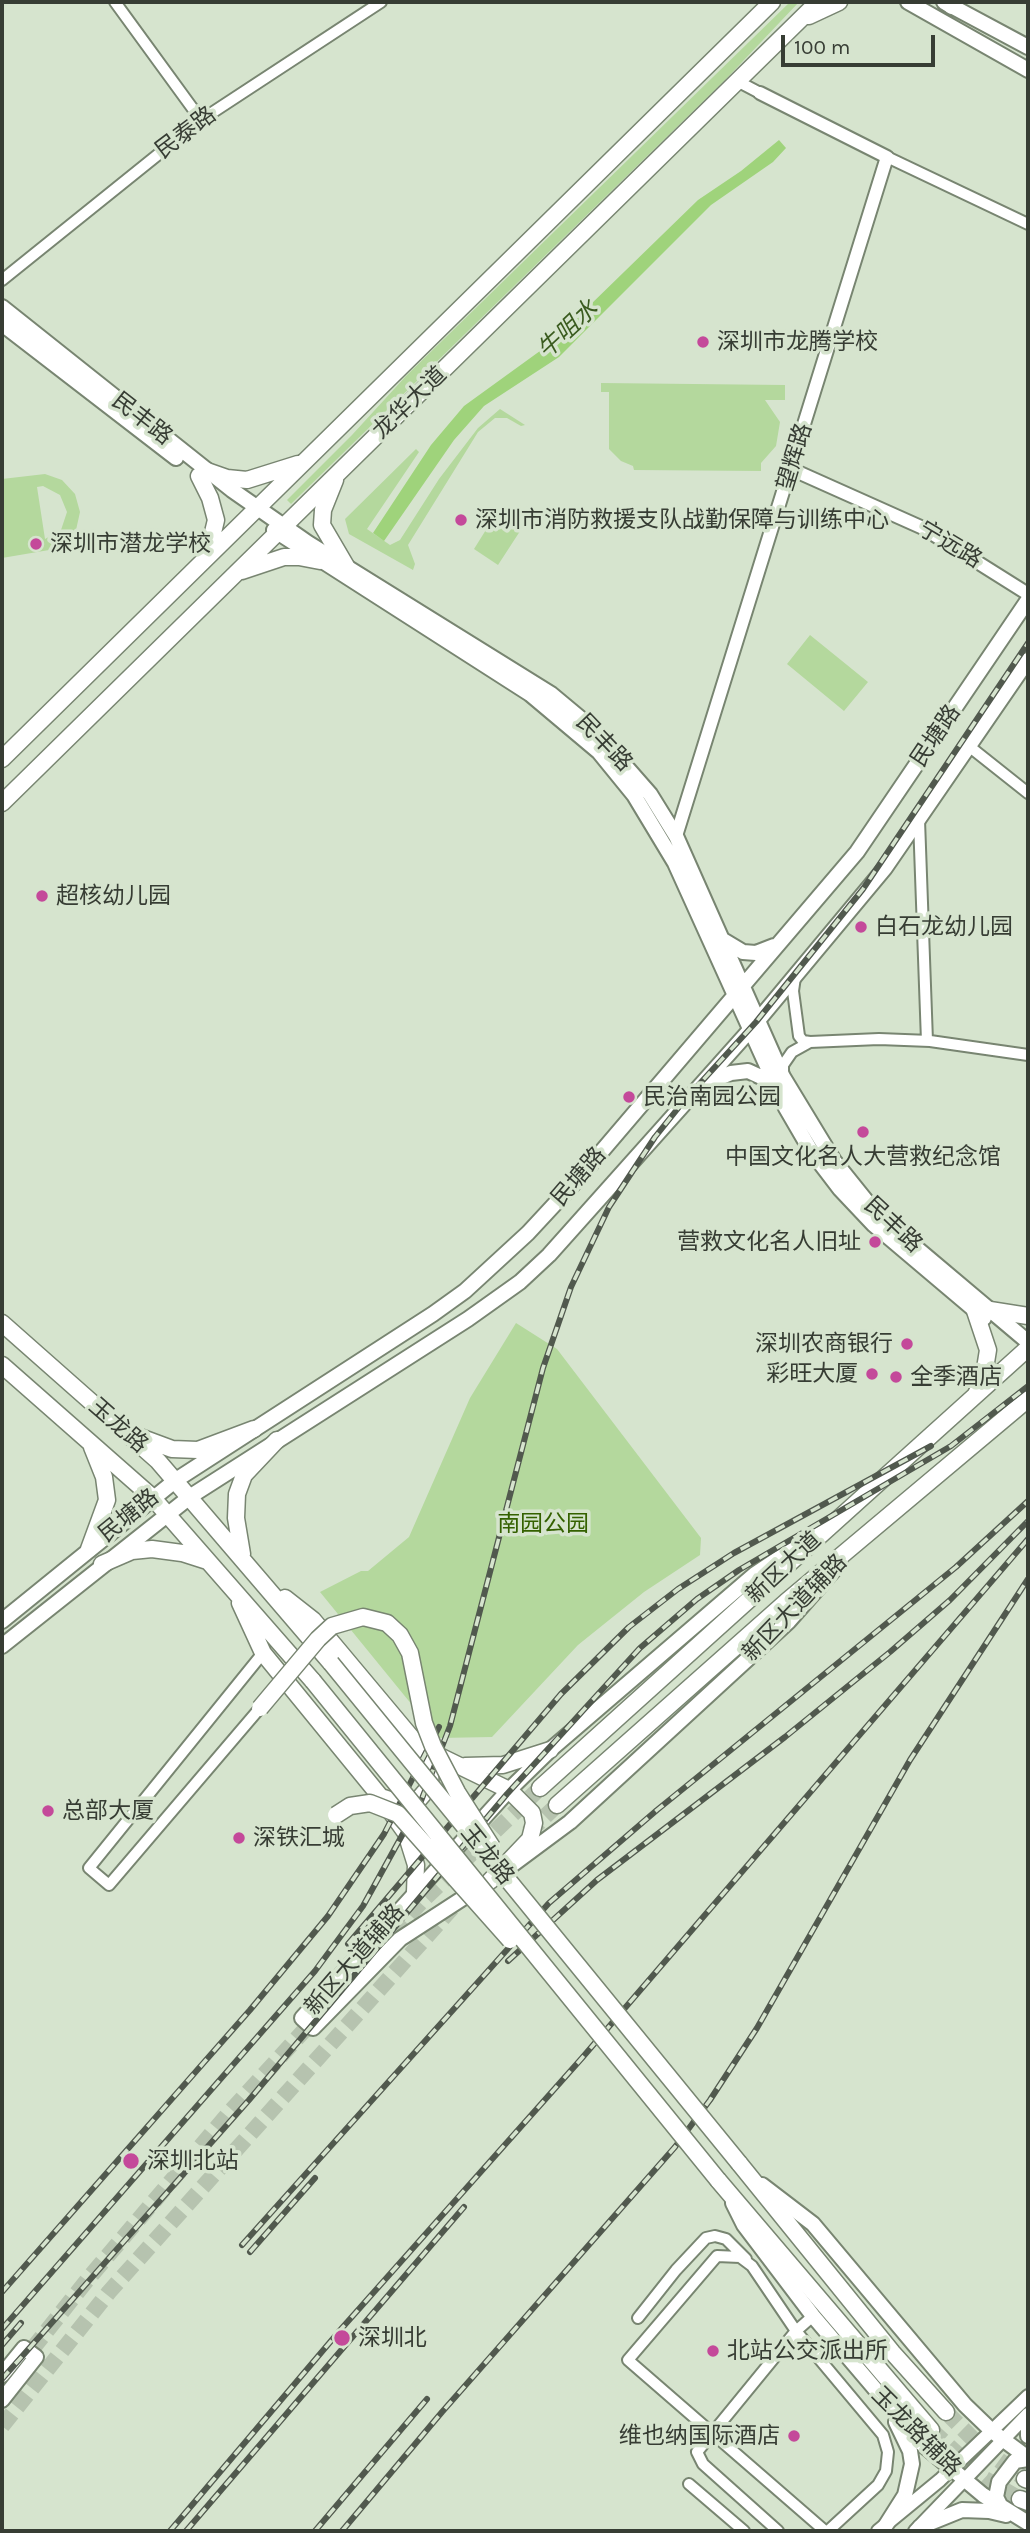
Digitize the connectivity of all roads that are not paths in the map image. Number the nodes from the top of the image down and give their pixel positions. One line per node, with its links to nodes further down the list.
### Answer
1 (115, 2): 13 (street)
2 (381, 2): 13 (street, 民泰路)
3 (772, 2): 19 (main road, 龙华大道)
4 (818, 2): 8 (main road, 龙华大道)
5 (839, 2): 8 (main road)
6 (908, 2): 10 (main road)
7 (948, 3): 9 (main road)
8 (790, 29): 11 (main road, 龙华大道)
9 (1028, 47)
10 (1028, 69)
11 (739, 82): 12 (street); 22 (main road, 龙华大道)
12 (760, 93): 14 (street)
13 (201, 120): 16 (street, 民泰路)
14 (887, 157): 15 (street); 20 (street, 望辉路)
15 (1028, 224)
16 (2, 280)
17 (2, 307): 21 (main road, 民丰路)
18 (2, 324): 21 (main road, 民丰路)
19 (309, 457): 21 (main road); 23 (main road, 龙华大道)
20 (791, 469): 29 (street, 宁远路); 37 (street, 望辉路)
21 (203, 473): 23 (main road, 民丰路); 25 (main road)
22 (338, 474): 24 (main road, 龙华大道); 27 (main road)
23 (254, 511): 24 (main road, 民丰路); 25 (main road, 龙华大道)
24 (281, 529): 26 (main road, 民丰路); 27 (main road, 民丰路); 28 (main road, 龙华大道)
25 (204, 560): 33 (main road, 龙华大道)
26 (320, 561): 28 (main road); 41 (main road, 民丰路)
27 (346, 566): 37 (main road, 民丰路)
28 (231, 578): 35 (main road, 龙华大道)
29 (1028, 593)
30 (1028, 600): 38 (main road, 民塘路)
31 (1028, 660): 32 (main road, 民塘路)
32 (970, 747): 34 (street); 36 (main road, 民塘路)
33 (2, 759)
34 (1028, 793)
35 (2, 803)
36 (919, 820): 40 (main road, 民塘路); 43 (street)
37 (676, 836): 39 (main road, 民丰路)
38 (786, 936): 39 (main road); 41 (main road, 民塘路)
39 (723, 940): 41 (main road, 民丰路)
40 (796, 975): 42 (main road, 民塘路); 44 (street)
41 (738, 989): 42 (main road, 民丰路); 58 (main road, 民塘路)
42 (754, 1025): 46 (main road, 民丰路); 47 (main road, 民塘路)
43 (927, 1041): 44 (street); 45 (street)
44 (810, 1042): 46 (street)
45 (1028, 1055)
46 (779, 1080): 47 (main road); 48 (main road, 民丰路)
47 (697, 1090): 60 (main road, 民塘路)
48 (982, 1310): 49 (main road); 51 (main road, 民丰路); 53 (main road)
49 (1028, 1316)
50 (2, 1323): 57 (main road, 玉龙路)
51 (1028, 1349): 53 (main road, 新区大道)
52 (2, 1366): 59 (main road, 玉龙路)
53 (974, 1399): 67 (main road, 新区大道)
54 (1028, 1399): 56 (main road, 新区大道)
55 (1028, 1411): 56 (main road)
56 (1003, 1420): 69 (main road, 新区大道)
57 (116, 1426): 58 (main road); 61 (main road, 玉龙路)
58 (254, 1429): 63 (main road, 民塘路)
59 (87, 1439): 62 (main road, 玉龙路); 70 (main road)
60 (277, 1440): 64 (main road, 民塘路); 72 (main road)
61 (135, 1441): 62 (main road); 63 (main road, 玉龙路)
62 (114, 1463): 65 (main road, 玉龙路)
63 (176, 1479): 64 (main road, 玉龙路); 65 (main road, 民塘路)
64 (191, 1496): 66 (main road, 民塘路); 68 (main road, 玉龙路)
65 (152, 1497): 66 (main road, 玉龙路); 70 (main road, 民塘路)
66 (167, 1513): 71 (main road, 玉龙路); 73 (main road, 民塘路)
67 (836, 1520): 83 (main road, 新区大道辅路); 85 (main road, 新区大道)
68 (224, 1536): 71 (main road); 72 (main road, 玉龙路)
69 (856, 1544): 88 (main road, 新区大道); 90 (main road, 新区大道辅路)
70 (89, 1549): 74 (main road, 民塘路)
71 (206, 1559): 73 (main road); 77 (main road, 玉龙路)
72 (244, 1560): 75 (main road, 玉龙路)
73 (102, 1564): 76 (main road, 民塘路)
74 (59, 1575): 76 (street); 78 (main road, 民塘路)
75 (259, 1577): 82 (main road); 92 (main road, 玉龙路, bridge)
76 (70, 1590): 79 (main road, 民塘路)
77 (234, 1592): 80 (main road); 93 (main road, 玉龙路, bridge)
78 (2, 1621)
79 (2, 1646)
80 (263, 1653): 81 (street); 87 (main road)
81 (260, 1708): 92 (main road, bridge)
82 (422, 1747): 84 (main road); 87 (main road)
83 (551, 1750): 84 (main road); 86 (main road, 新区大道辅路)
84 (455, 1764): 86 (main road)
85 (540, 1788)
86 (509, 1790): 90 (main road); 91 (main road, 新区大道辅路)
87 (379, 1795): 91 (main road)
88 (557, 1805)
89 (336, 1815): 93 (main road, bridge)
90 (490, 1881): 91 (main road, 新区大道辅路)
91 (415, 1892)
92 (558, 1940): 94 (main road, 玉龙路, bridge)
93 (603, 2038): 95 (main road, 玉龙路, bridge)
94 (744, 2169): 104 (main road, 玉龙路); 108 (main road)
95 (721, 2183): 97 (main road, 玉龙路辅路); 106 (main road, 玉龙路)
96 (752, 2266): 98 (street); 99 (street); 107 (street)
97 (813, 2316): 99 (street); 101 (main road, 玉龙路辅路)
98 (638, 2318)
99 (796, 2331): 107 (street); 120 (street)
100 (2, 2375): 103 (main road)
101 (869, 2384): 111 (main road, 玉龙路辅路); 116 (main road)
102 (1028, 2396): 108 (street)
103 (2, 2400)
104 (946, 2412)
105 (1028, 2417): 108 (street); 109 (main road)
106 (931, 2430)
107 (711, 2431): 119 (street); 120 (street)
108 (998, 2436): 110 (main road); 111 (street); 112 (street)
109 (1028, 2436)
110 (1028, 2458): 114 (main road)
111 (952, 2469): 112 (main road, 玉龙路辅路); 116 (street)
112 (966, 2481): 114 (main road, 玉龙路辅路); 117 (street)
113 (689, 2484): 118 (street)
114 (1001, 2507): 115 (main road, 玉龙路辅路)
115 (1027, 2522): 117 (main road)
116 (882, 2528)
117 (917, 2529)
118 (744, 2531)
119 (778, 2531)
120 (827, 2531)

